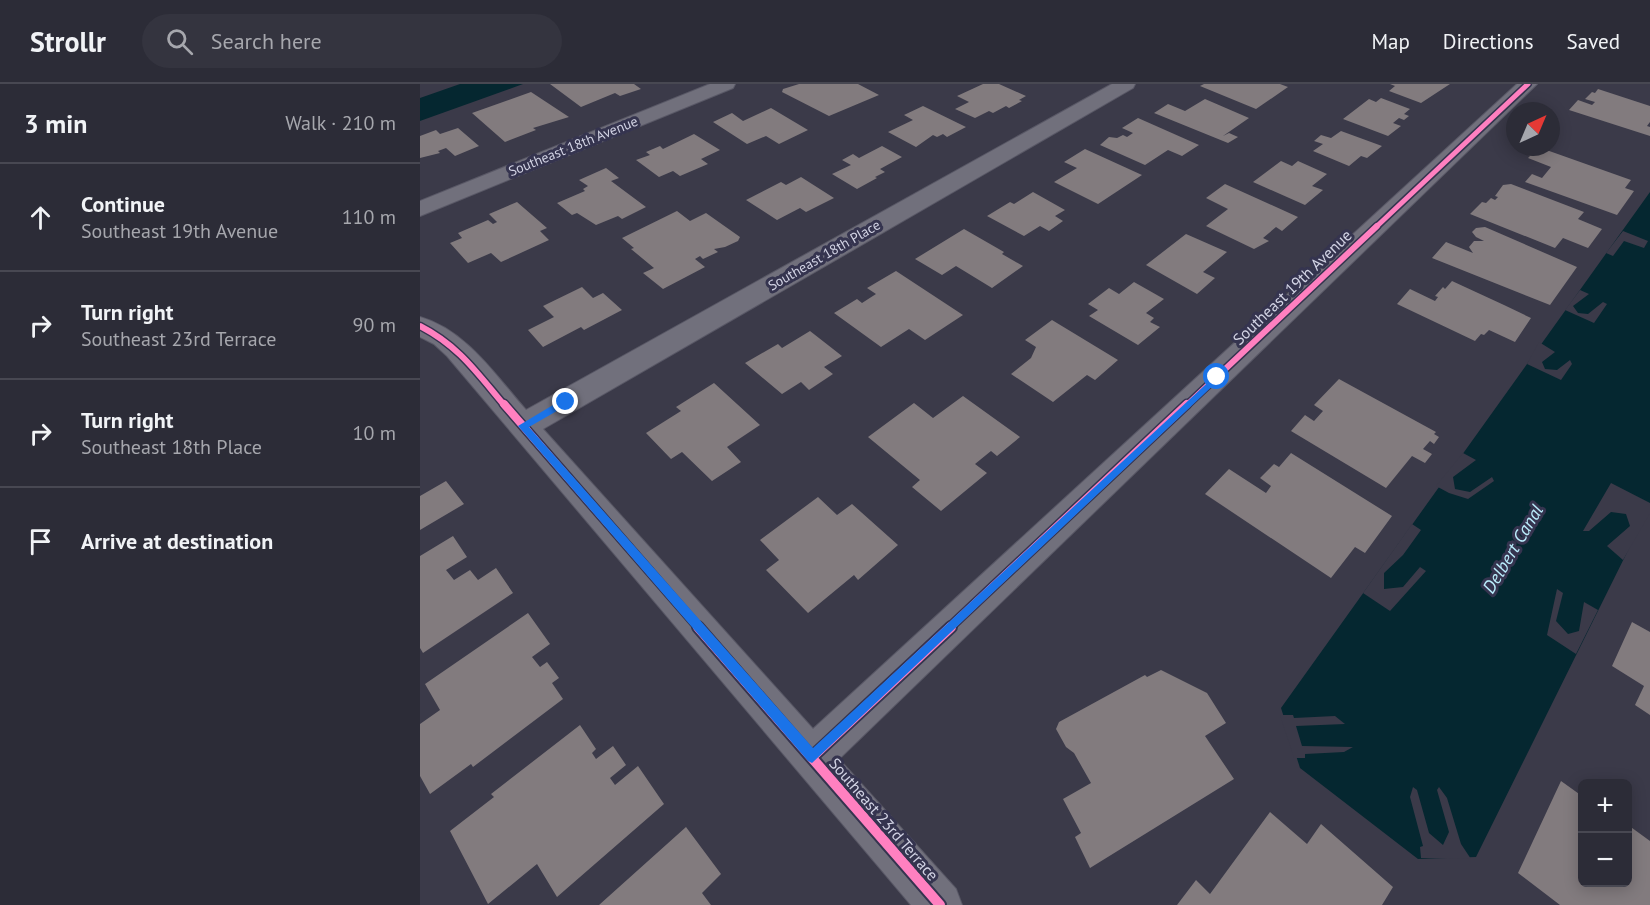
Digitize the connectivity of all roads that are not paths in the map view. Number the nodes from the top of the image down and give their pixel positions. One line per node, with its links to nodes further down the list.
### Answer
1 (726, 84): 4 (street, Southeast 18th Avenue)
2 (1126, 84): 6 (street, Southeast 18th Place)
3 (1528, 84): 7 (street, Southeast 19th Avenue)
4 (420, 209)
5 (420, 326): 6 (street, Southeast 23rd Terrace)
6 (523, 426): 7 (street, Southeast 23rd Terrace)
7 (812, 757): 8 (street, Southeast 23rd Terrace)
8 (940, 905)

